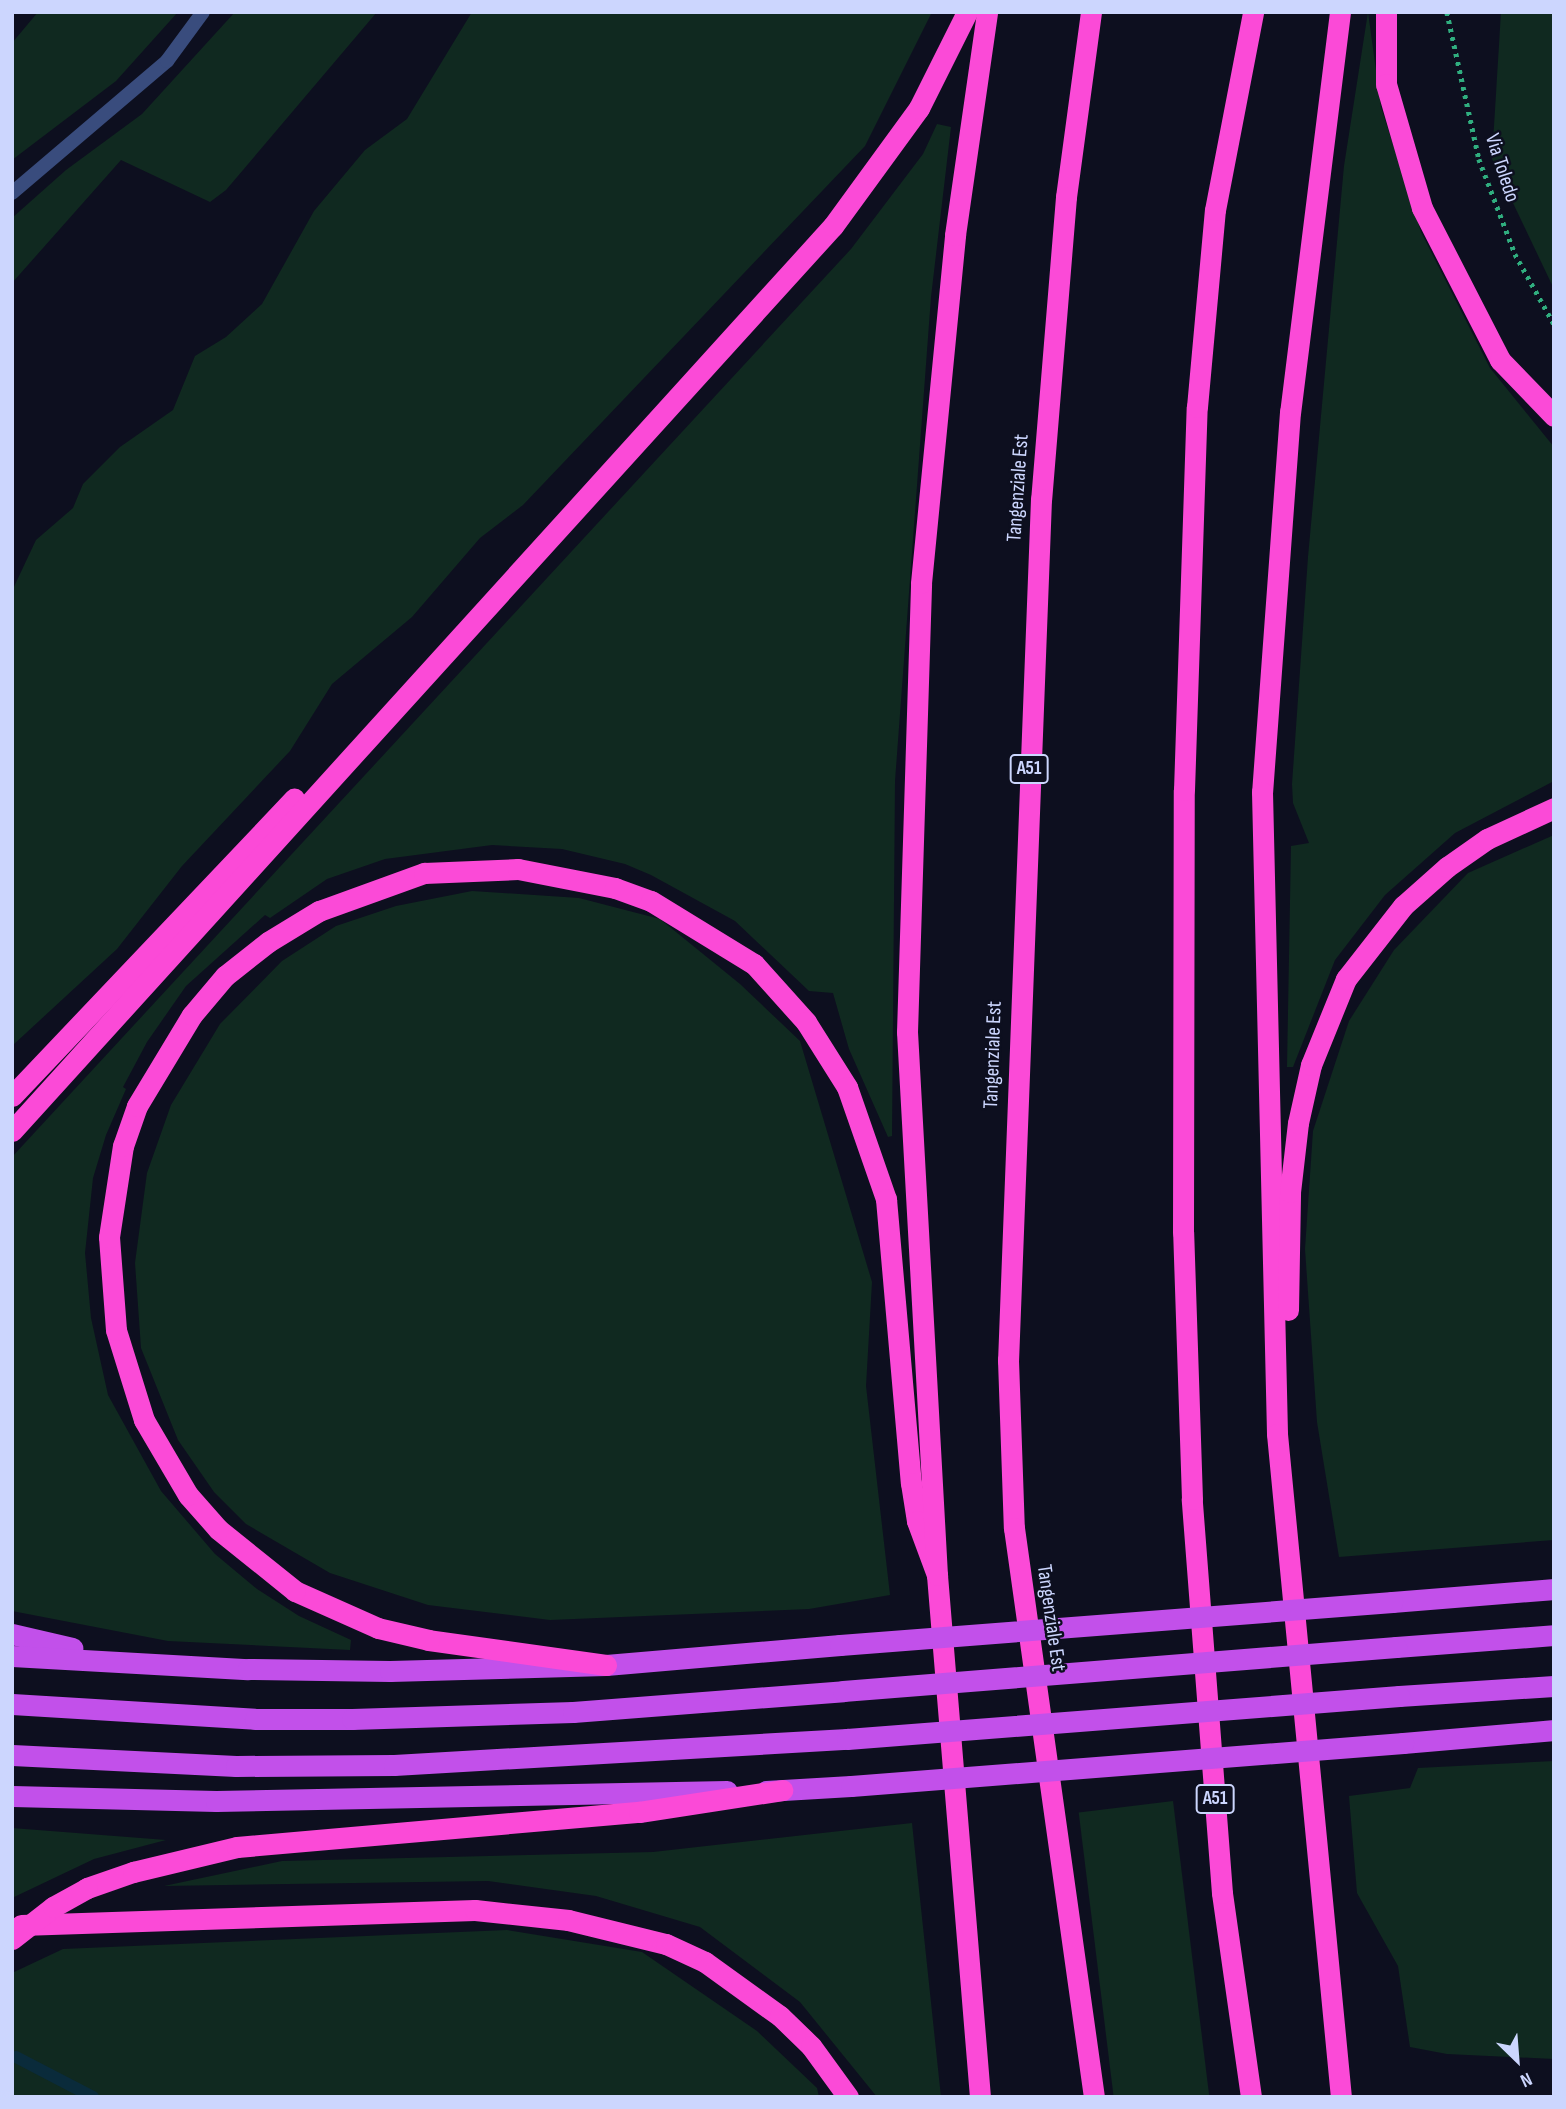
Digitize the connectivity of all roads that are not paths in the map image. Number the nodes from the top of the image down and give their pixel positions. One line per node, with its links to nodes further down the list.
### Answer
1 (203, 12): 8 (lane)
2 (967, 12): 10 (highway)
3 (987, 12): 15 (highway)
4 (1091, 12): 35 (highway, Tangenziale Est / A51)
5 (1253, 12): 36 (highway, A51)
6 (1340, 12): 14 (highway)
7 (1386, 12): 9 (highway)
8 (12, 193)
9 (1554, 416)
10 (367, 735): 12 (highway); 13 (highway)
11 (1554, 808): 14 (highway)
12 (12, 1096)
13 (12, 1131)
14 (1277, 1434): 30 (highway)
15 (937, 1575): 20 (highway); 31 (highway)
16 (1554, 1589): 20 (highway, bridge)
17 (12, 1634): 21 (highway)
18 (1554, 1634): 23 (highway, bridge)
19 (12, 1656): 21 (highway)
20 (606, 1665): 21 (highway)
21 (181, 1666)
22 (1554, 1686): 25 (highway, bridge)
23 (12, 1704)
24 (1554, 1730): 26 (highway, bridge)
25 (12, 1755)
26 (782, 1790): 27 (highway); 29 (highway, bridge)
27 (12, 1796)
28 (12, 1926): 32 (highway)
29 (12, 1939)
30 (1335, 2047): 37 (highway); 38 (highway)
31 (973, 2060): 33 (highway); 34 (highway)
32 (848, 2097)
33 (972, 2097)
34 (980, 2097)
35 (1094, 2097)
36 (1251, 2097)
37 (1341, 2097)
38 (1349, 2097)

